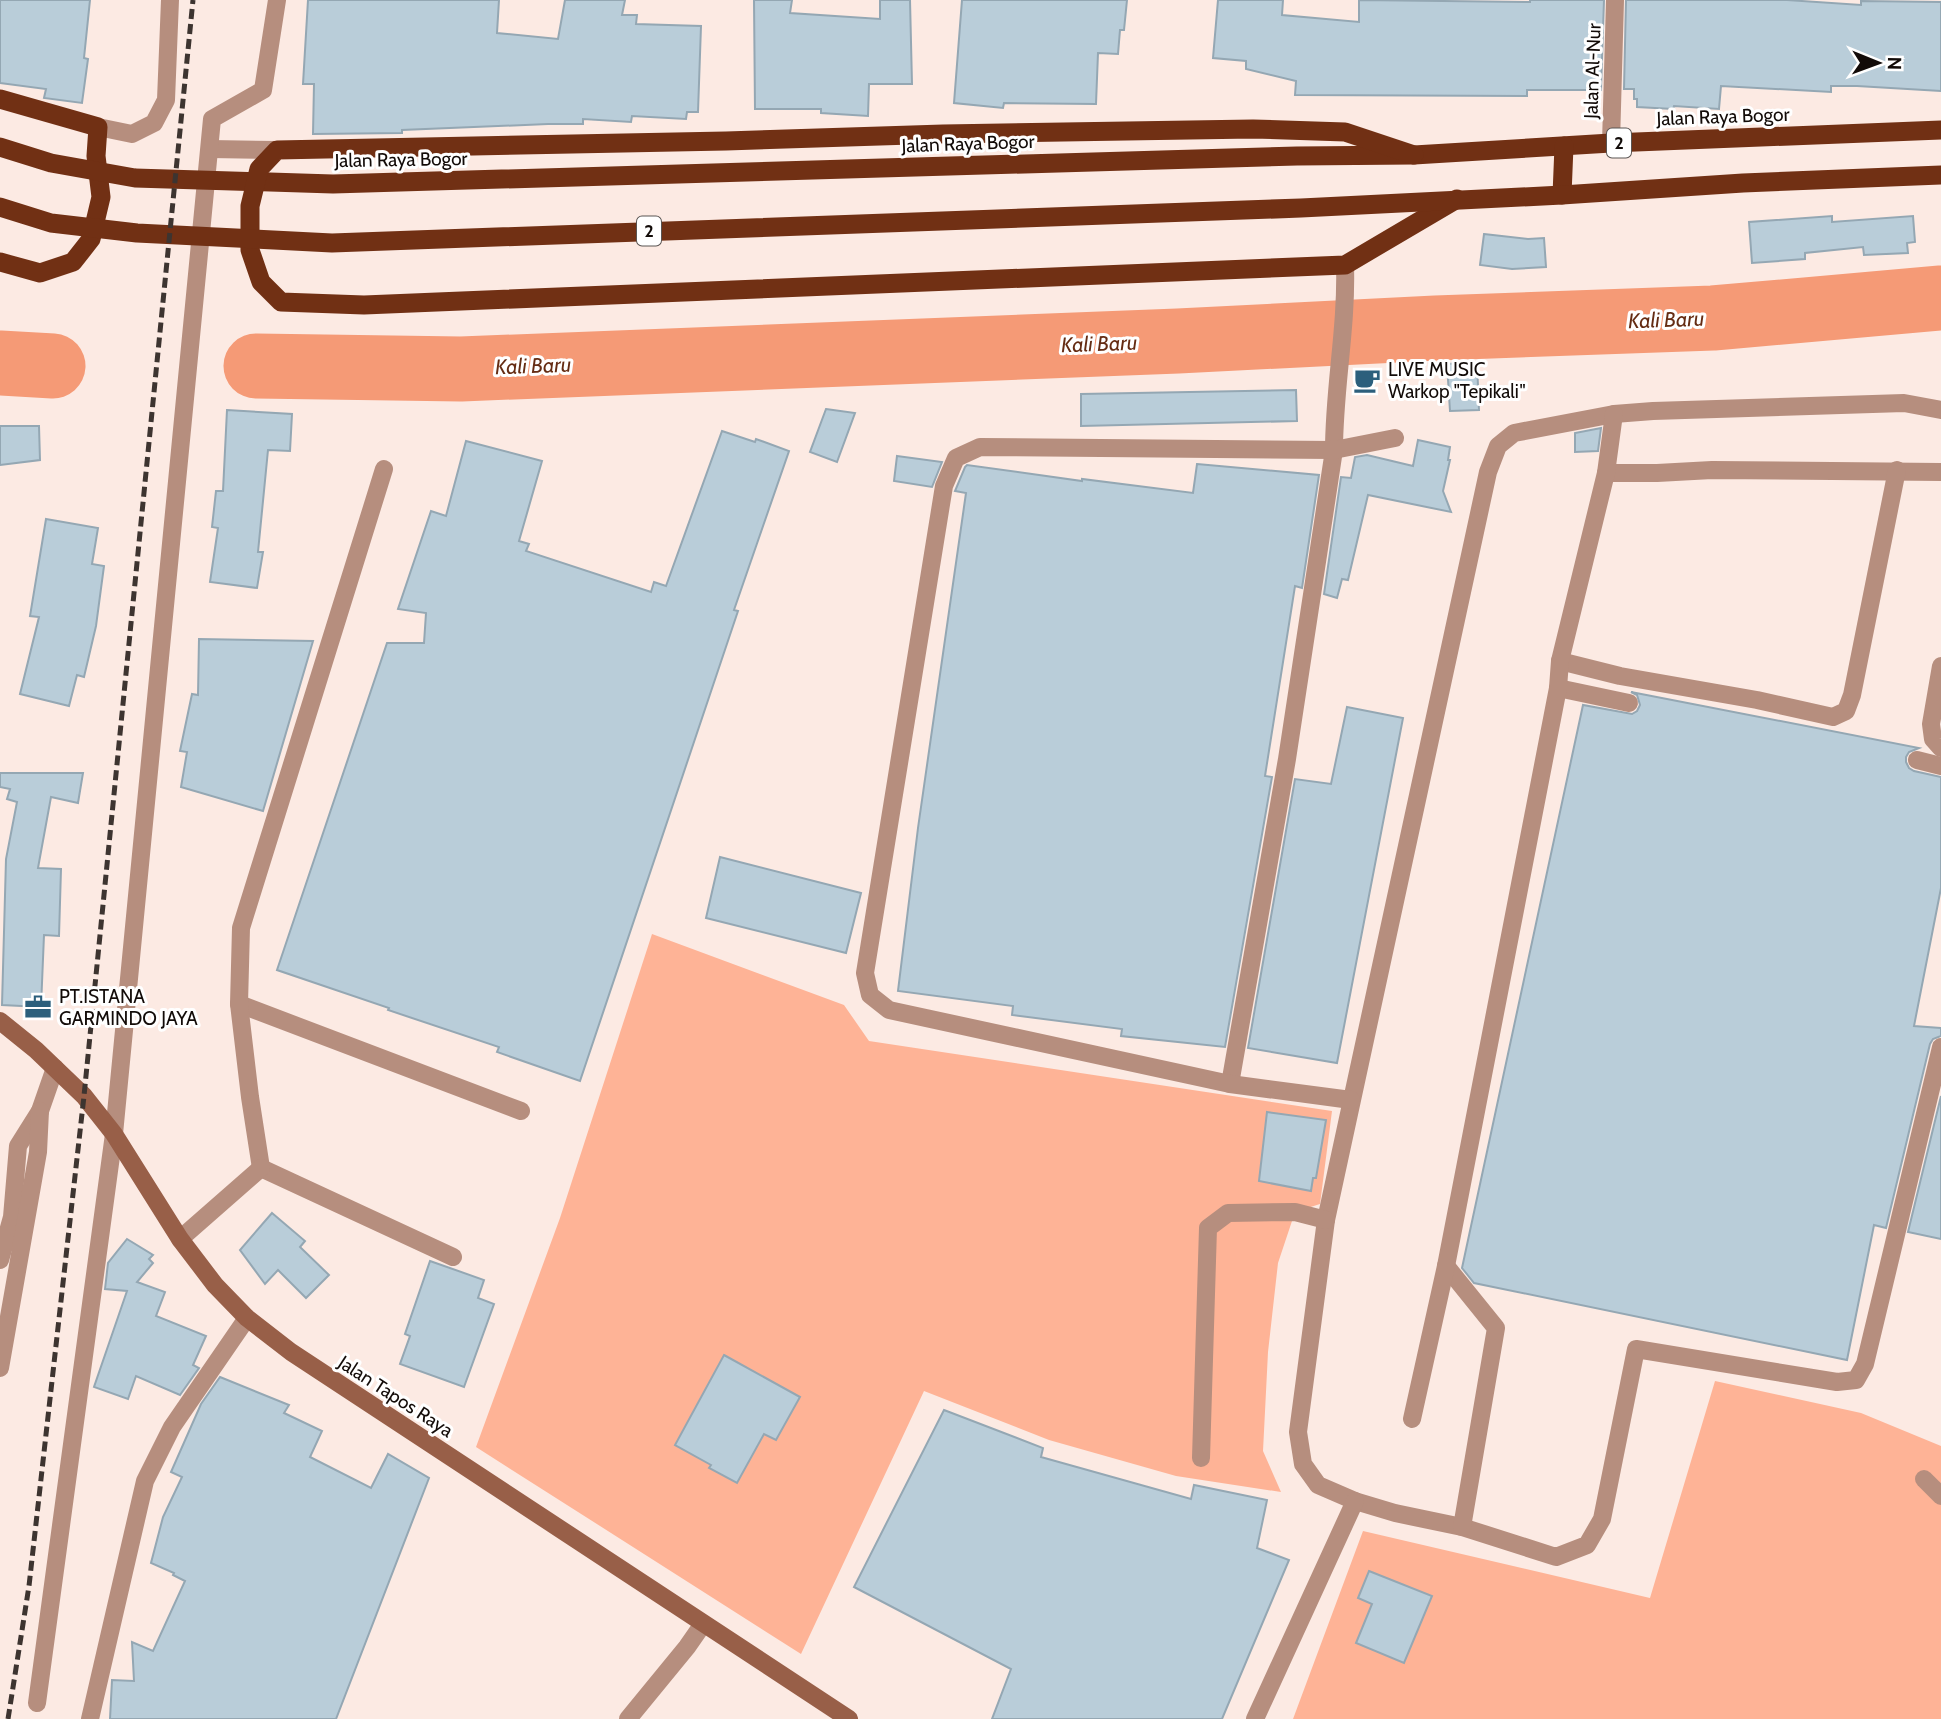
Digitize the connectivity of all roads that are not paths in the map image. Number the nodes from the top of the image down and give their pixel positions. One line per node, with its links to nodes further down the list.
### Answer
1 (170, 0): 5 (street)
2 (277, 0): 10 (street)
3 (1615, 0): 7 (street, Jalan Al-Nur)
4 (0, 99): 5 (highway)
5 (98, 127): 17 (highway)
6 (1941, 130): 7 (highway, Jalan Raya Bogor / 2)
7 (1611, 143): 8 (highway, Jalan Raya Bogor / 2)
8 (1564, 146): 12 (highway, Jalan Raya Bogor / 2); 14 (highway)
9 (0, 147): 12 (highway, Jalan Raya Bogor / 2)
10 (210, 149): 11 (street); 42 (street)
11 (277, 150): 12 (highway); 18 (highway)
12 (1414, 155)
13 (1941, 175): 14 (highway, 2)
14 (1562, 195): 15 (highway, 2)
15 (1457, 199): 16 (highway, 2); 18 (highway)
16 (0, 207)
17 (0, 262)
18 (1345, 265): 22 (street)
19 (1941, 411): 20 (street)
20 (1614, 414): 26 (street); 39 (street)
21 (1395, 438): 22 (street)
22 (1334, 450): 38 (street); 38 (street)
23 (384, 469): 34 (street)
24 (1897, 470): 25 (street); 26 (street); 27 (street)
25 (1941, 471)
26 (1606, 472): 27 (street)
27 (1560, 661): 29 (street)
28 (1941, 666): 31 (street)
29 (1558, 688): 30 (street); 48 (street)
30 (1629, 703)
31 (1941, 748)
32 (1917, 760): 33 (street)
33 (1941, 765)
34 (239, 1004): 41 (street); 43 (street)
35 (0, 1021): 37 (main road, Jalan Tapos Raya)
36 (1941, 1047): 56 (street)
37 (55, 1068): 40 (street); 42 (main road, Jalan Tapos Raya)
38 (1230, 1084): 39 (street)
39 (1351, 1100): 44 (street)
40 (40, 1111): 47 (street); 50 (street)
41 (521, 1111)
42 (114, 1134): 45 (main road, Jalan Tapos Raya); 58 (street)
43 (261, 1168): 45 (street); 46 (street)
44 (1326, 1220): 52 (street); 55 (street)
45 (180, 1239): 49 (main road, Jalan Tapos Raya)
46 (453, 1257)
47 (0, 1260)
48 (1446, 1266): 51 (street); 56 (street)
49 (247, 1318): 57 (main road, Jalan Tapos Raya); 59 (street)
50 (0, 1368)
51 (1412, 1419)
52 (1201, 1458)
53 (1924, 1479): 54 (street)
54 (1941, 1496)
55 (1355, 1501): 56 (street); 62 (street)
56 (1462, 1527)
57 (703, 1624): 60 (street); 61 (main road, Jalan Tapos Raya)
58 (37, 1703)
59 (90, 1719)
60 (628, 1719)
61 (849, 1719)
62 (1255, 1719)

